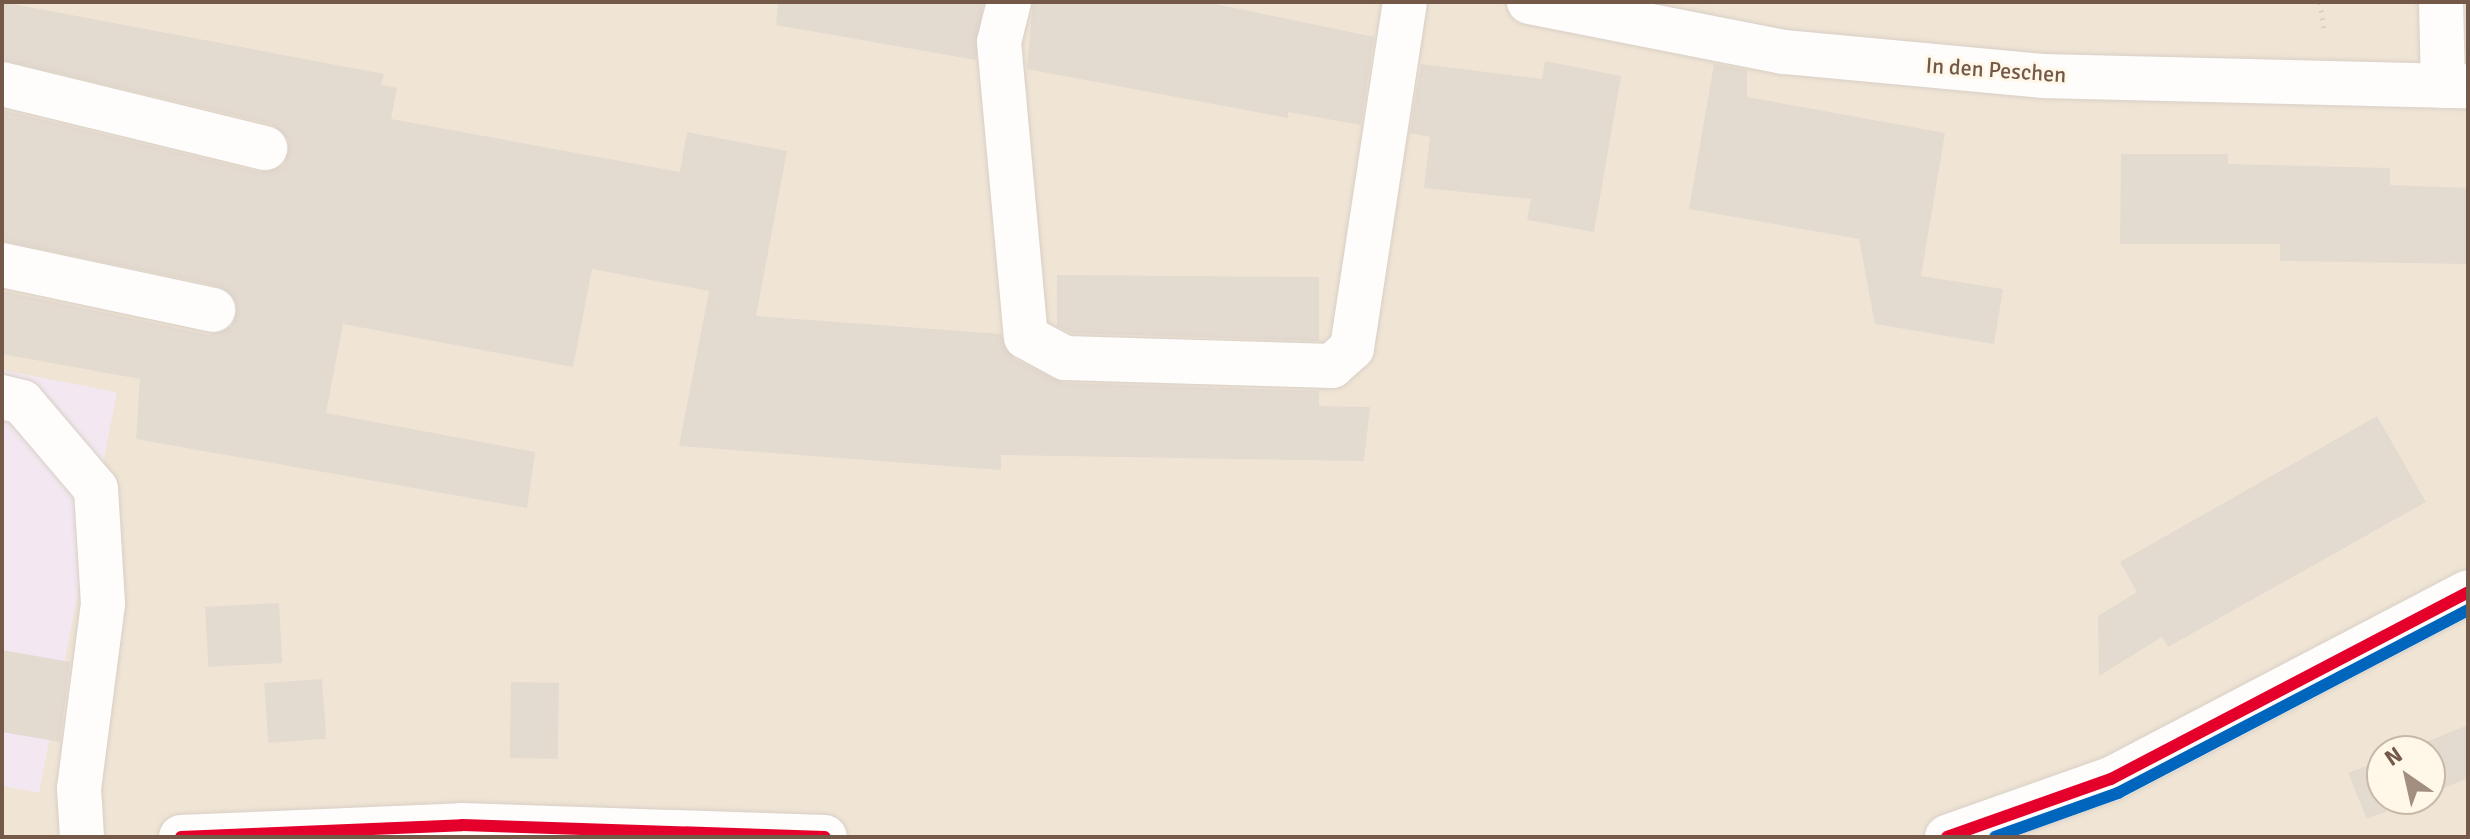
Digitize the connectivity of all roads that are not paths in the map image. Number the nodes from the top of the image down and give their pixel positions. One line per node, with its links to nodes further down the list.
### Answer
1 (1009, 2): 2 (street)
2 (1405, 2)
3 (1529, 2): 6 (street, In den Peschen)
4 (2441, 2): 6 (street)
5 (2, 84): 7 (street)
6 (2455, 86)
7 (265, 148)
8 (2, 265): 9 (street)
9 (213, 310)
10 (2, 397): 13 (street)
11 (2468, 592): 17 (street)
12 (769, 835): 15 (street); 16 (street)
13 (82, 837)
14 (181, 837): 15 (street)
15 (189, 837)
16 (825, 837)
17 (1947, 837)

